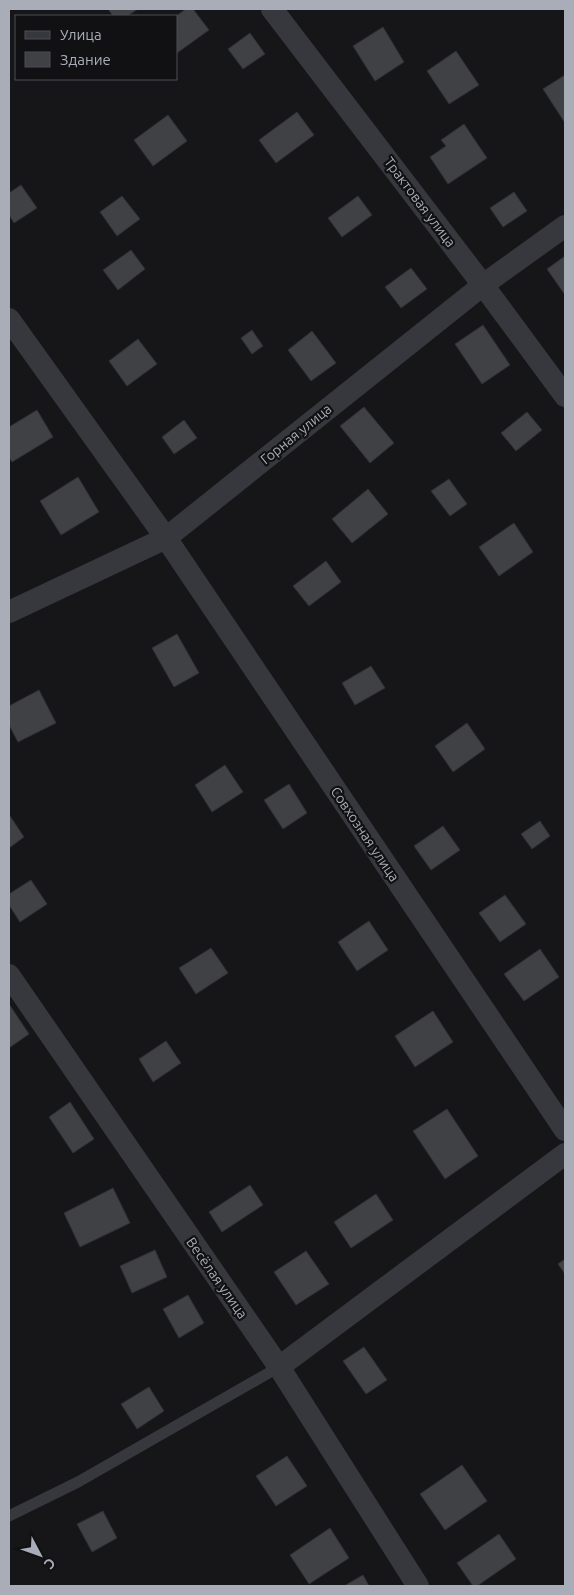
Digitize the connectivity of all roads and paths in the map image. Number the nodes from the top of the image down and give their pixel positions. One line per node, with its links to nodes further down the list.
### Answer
1 (272, 9): 3 (street, Трактовая улица)
2 (565, 226): 3 (street, Горная улица)
3 (483, 285): 5 (street, Трактовая улица); 6 (street, Горная улица)
4 (9, 319): 6 (street, Совхозная улица)
5 (565, 396)
6 (166, 538): 7 (street, Горная улица); 9 (street, Совхозная улица)
7 (9, 612)
8 (9, 975): 11 (street, Весёлая улица)
9 (565, 1130)
10 (565, 1154): 11 (street)
11 (279, 1368): 12 (lane); 13 (street, Весёлая улица)
12 (9, 1516)
13 (418, 1586)

